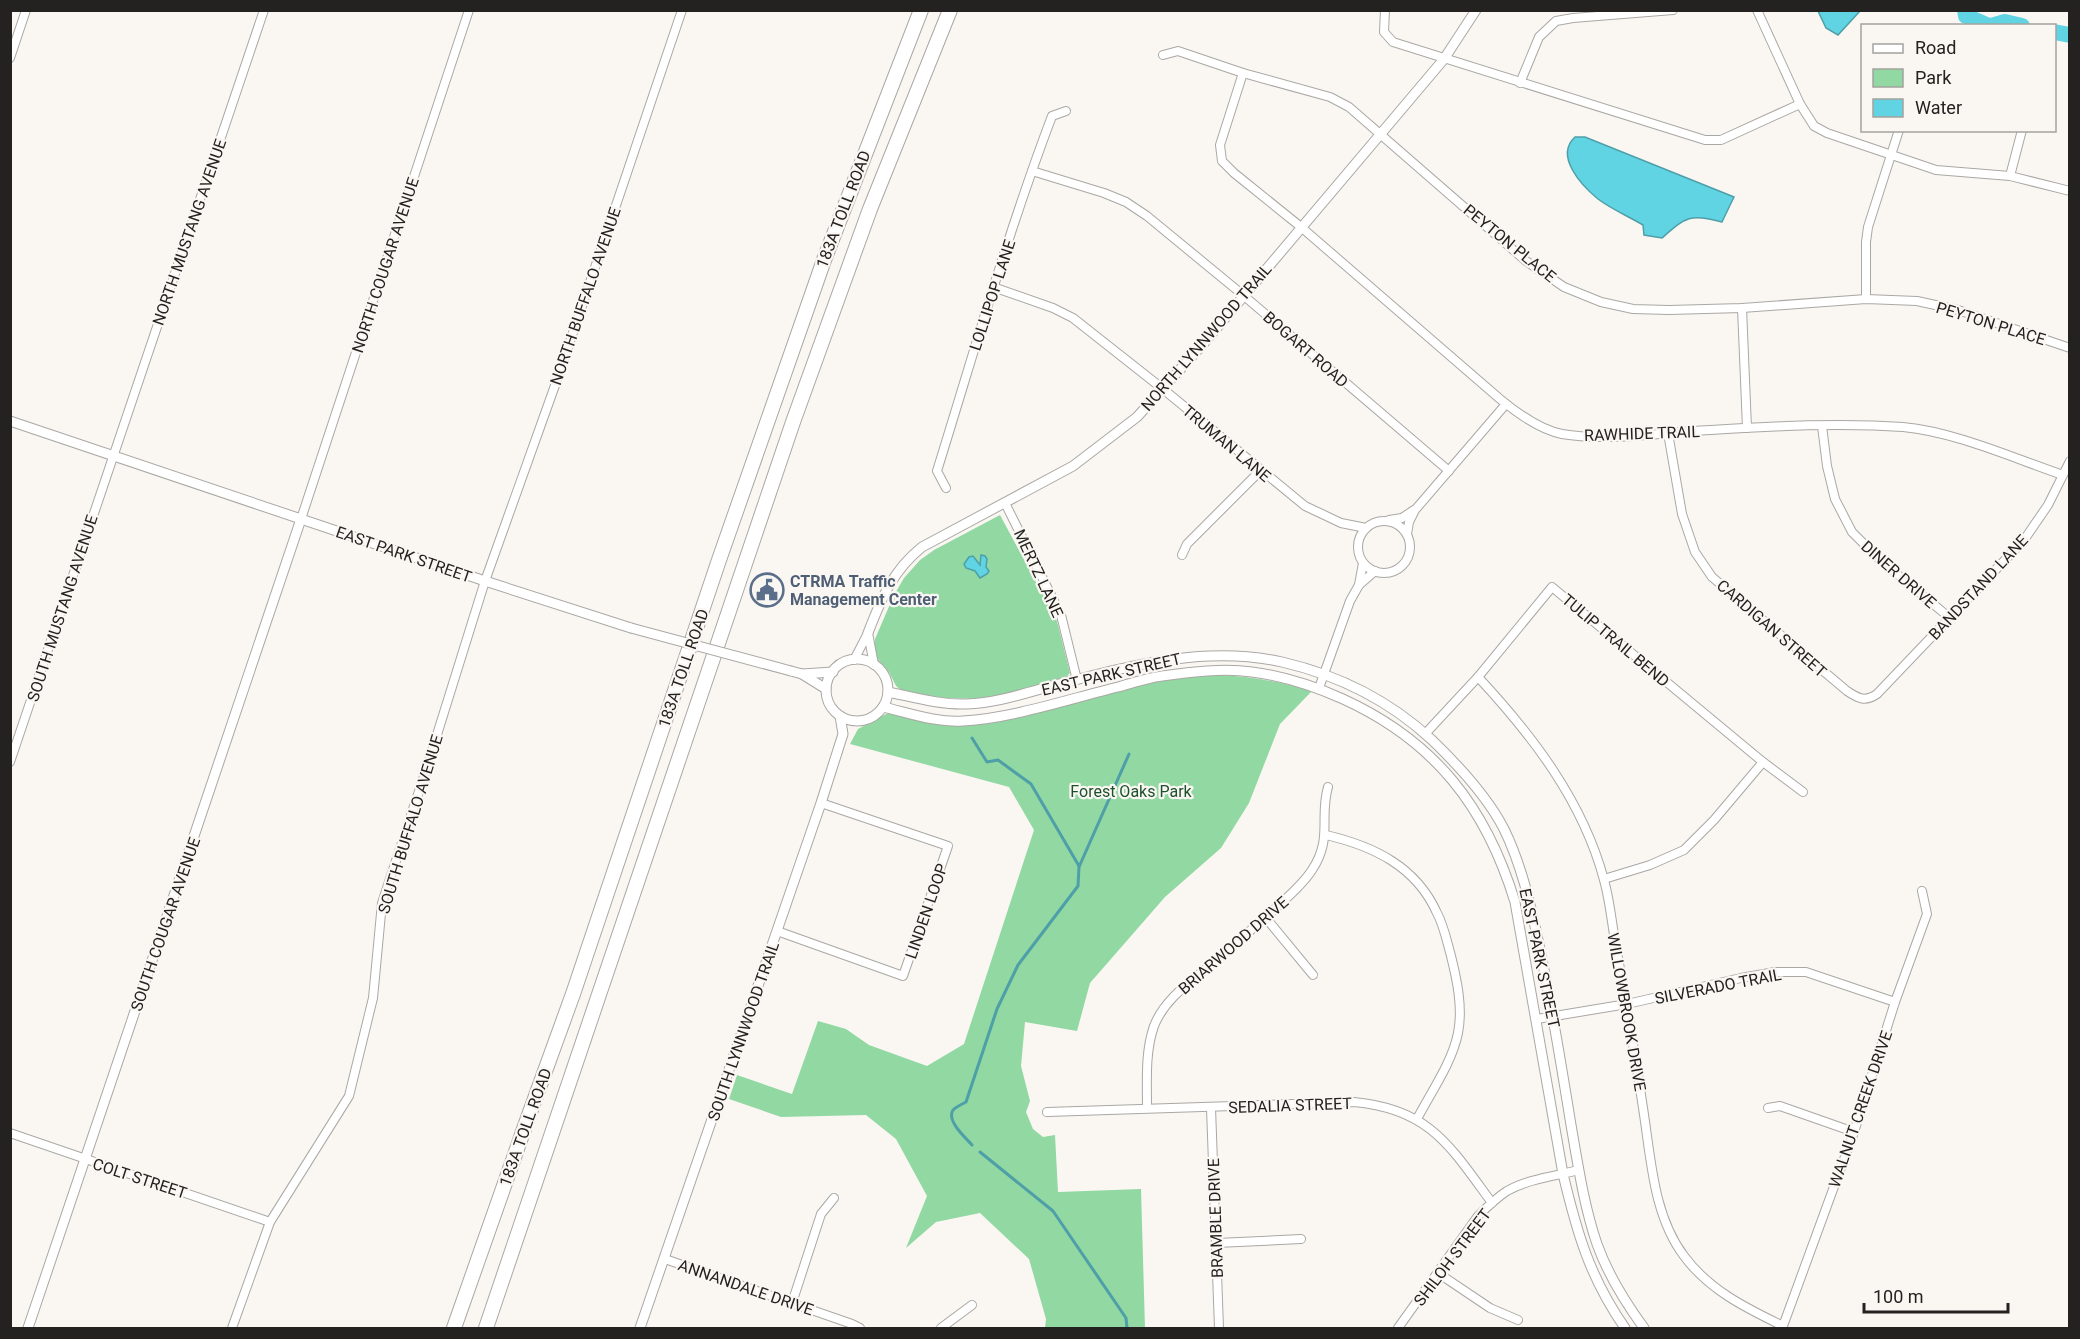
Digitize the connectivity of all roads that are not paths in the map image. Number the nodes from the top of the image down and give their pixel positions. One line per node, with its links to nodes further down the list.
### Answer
1 (26, 10): 11 (street)
2 (264, 10): 38 (street, NORTH MUSTANG AVENUE)
3 (469, 10): 46 (street, NORTH COUGAR AVENUE)
4 (682, 10): 55 (street, NORTH BUFFALO AVENUE)
5 (921, 10): 113 (highway, 183A TOLL ROAD)
6 (950, 10): 114 (highway, 183A TOLL ROAD)
7 (1385, 10): 14 (street)
8 (1476, 10): 14 (street, NORTH LYNNWOOD TRAIL)
9 (1673, 10): 16 (street)
10 (1757, 10): 17 (street)
11 (13, 41): 13 (street)
12 (1163, 55): 15 (street, PEYTON PLACE)
13 (10, 58)
14 (1444, 59): 16 (street); 21 (street, NORTH LYNNWOOD TRAIL)
15 (1243, 73): 21 (street, PEYTON PLACE); 26 (street, RAWHIDE TRAIL)
16 (1520, 83): 17 (street)
17 (1800, 104): 22 (street)
18 (1066, 111): 23 (street, LOLLIPOP LANE)
19 (1898, 132): 22 (street)
20 (2021, 132): 24 (street)
21 (1380, 133): 26 (street, NORTH LYNNWOOD TRAIL); 30 (street, PEYTON PLACE)
22 (1891, 154): 24 (street); 29 (street)
23 (1032, 171): 27 (street, LOLLIPOP LANE); 28 (street, BOGART ROAD)
24 (2010, 176): 25 (street)
25 (2070, 191)
26 (1301, 227): 28 (street, NORTH LYNNWOOD TRAIL); 33 (street, RAWHIDE TRAIL)
27 (993, 287): 32 (street, TRUMAN LANE); 43 (street, LOLLIPOP LANE)
28 (1243, 295): 32 (street, NORTH LYNNWOOD TRAIL); 41 (street, BOGART ROAD)
29 (1866, 299): 30 (street, PEYTON PLACE); 31 (street, PEYTON PLACE)
30 (1742, 308): 36 (street)
31 (2070, 348)
32 (1163, 389): 40 (street, TRUMAN LANE); 44 (street, NORTH LYNNWOOD TRAIL)
33 (1506, 404): 37 (street, RAWHIDE TRAIL); 41 (street)
34 (10, 421): 38 (street, EAST PARK STREET)
35 (1822, 426): 36 (street, RAWHIDE TRAIL); 42 (street, RAWHIDE TRAIL); 57 (street, DINER DRIVE)
36 (1747, 428): 37 (street, RAWHIDE TRAIL)
37 (1668, 433): 69 (street, CARDIGAN STREET)
38 (113, 454): 46 (street, EAST PARK STREET); 75 (street, SOUTH MUSTANG AVENUE)
39 (2070, 461): 42 (street, BANDSTAND LANE)
40 (1260, 471): 48 (street, TRUMAN LANE); 52 (street)
41 (1449, 471): 45 (street)
42 (2063, 475): 57 (street, BANDSTAND LANE)
43 (945, 488)
44 (1005, 503): 58 (street, NORTH LYNNWOOD TRAIL); 65 (street, MERTZ LANE)
45 (1415, 510): 47 (street); 50 (street)
46 (301, 519): 55 (street, EAST PARK STREET); 97 (street, SOUTH COUGAR AVENUE)
47 (1387, 521): 49 (street); 50 (street)
48 (1341, 523): 49 (street, TRUMAN LANE); 51 (street, TRUMAN LANE)
49 (1366, 528): 51 (street)
50 (1407, 534): 54 (street)
51 (1358, 541): 53 (street)
52 (1182, 555)
53 (1363, 563): 54 (street); 56 (street)
54 (1375, 571): 56 (street)
55 (485, 581): 62 (street, EAST PARK STREET, bridge); 102 (street, SOUTH BUFFALO AVENUE)
56 (1359, 585): 63 (street)
57 (1950, 618): 69 (street, BANDSTAND LANE)
58 (868, 633): 59 (street, NORTH LYNNWOOD TRAIL); 60 (street)
59 (854, 660): 60 (street); 61 (street)
60 (874, 665): 68 (street)
61 (833, 672): 62 (street, EAST PARK STREET); 67 (street)
62 (801, 674): 67 (street, EAST PARK STREET)
63 (1324, 674): 65 (street, EAST PARK STREET); 66 (street); 74 (street, EAST PARK STREET)
64 (1478, 677): 74 (street, TULIP TRAIL BEND); 76 (street, TULIP TRAIL BEND); 81 (street, WILLOWBROOK DRIVE)
65 (1077, 680): 68 (street, EAST PARK STREET)
66 (1319, 688): 70 (street, EAST PARK STREET); 89 (street, EAST PARK STREET)
67 (826, 689): 71 (street)
68 (888, 692): 70 (street)
69 (1869, 699)
70 (883, 707): 72 (street)
71 (840, 716): 72 (street); 73 (street, SOUTH LYNNWOOD TRAIL)
72 (856, 721): 73 (street, SOUTH LYNNWOOD TRAIL)
73 (843, 734): 79 (street, SOUTH LYNNWOOD TRAIL)
74 (1425, 734): 88 (street, EAST PARK STREET)
75 (10, 762)
76 (1763, 762): 78 (street, TULIP TRAIL BEND); 81 (street)
77 (1328, 787): 80 (street, BRIARWOOD DRIVE)
78 (1803, 792)
79 (821, 803): 84 (street, SOUTH LYNNWOOD TRAIL); 84 (street, LINDEN LOOP)
80 (1326, 835): 83 (street, BRIARWOOD DRIVE); 94 (street)
81 (1604, 879): 87 (street, WILLOWBROOK DRIVE)
82 (1922, 891): 86 (street, WALNUT CREEK DRIVE)
83 (1266, 918): 85 (street); 90 (street, BRIARWOOD DRIVE)
84 (777, 931): 105 (street, SOUTH LYNNWOOD TRAIL)
85 (1313, 975)
86 (1895, 1002): 87 (street, SILVERADO TRAIL); 95 (street, WALNUT CREEK DRIVE)
87 (1627, 1004): 88 (street, SILVERADO TRAIL); 110 (street, WILLOWBROOK DRIVE)
88 (1553, 1017): 89 (street, SILVERADO TRAIL); 98 (street, EAST PARK STREET)
89 (1537, 1019): 99 (street, EAST PARK STREET)
90 (1147, 1107): 91 (street, SEDALIA STREET); 93 (street, SEDALIA STREET)
91 (1212, 1108): 94 (street, SEDALIA STREET); 104 (street, BRAMBLE DRIVE)
92 (1768, 1108): 95 (street)
93 (1047, 1112)
94 (1417, 1119): 101 (street, SEDALIA STREET)
95 (1854, 1132): 110 (street, WALNUT CREEK DRIVE)
96 (10, 1133): 97 (street, COLT STREET)
97 (85, 1160): 102 (street, COLT STREET); 111 (street, SOUTH COUGAR AVENUE)
98 (1579, 1170): 99 (street, SHILOH STREET); 121 (street, EAST PARK STREET)
99 (1563, 1174): 101 (street, SHILOH STREET); 120 (street, EAST PARK STREET)
100 (834, 1198): 107 (street)
101 (1492, 1203): 106 (street, SHILOH STREET)
102 (270, 1222): 112 (street, SOUTH BUFFALO AVENUE)
103 (1301, 1239): 104 (street)
104 (1217, 1243): 118 (street, BRAMBLE DRIVE)
105 (665, 1259): 107 (street, ANNANDALE DRIVE); 115 (street, SOUTH LYNNWOOD TRAIL)
106 (1438, 1273): 109 (street); 119 (street, SHILOH STREET)
107 (792, 1303): 116 (street, ANNANDALE DRIVE)
108 (972, 1305): 117 (street)
109 (1518, 1320)
110 (1783, 1326)
111 (28, 1329)
112 (232, 1329)
113 (454, 1329)
114 (486, 1329)
115 (640, 1329)
116 (860, 1329)
117 (941, 1329)
118 (1219, 1329)
119 (1398, 1329)
120 (1626, 1329)
121 (1644, 1329)

